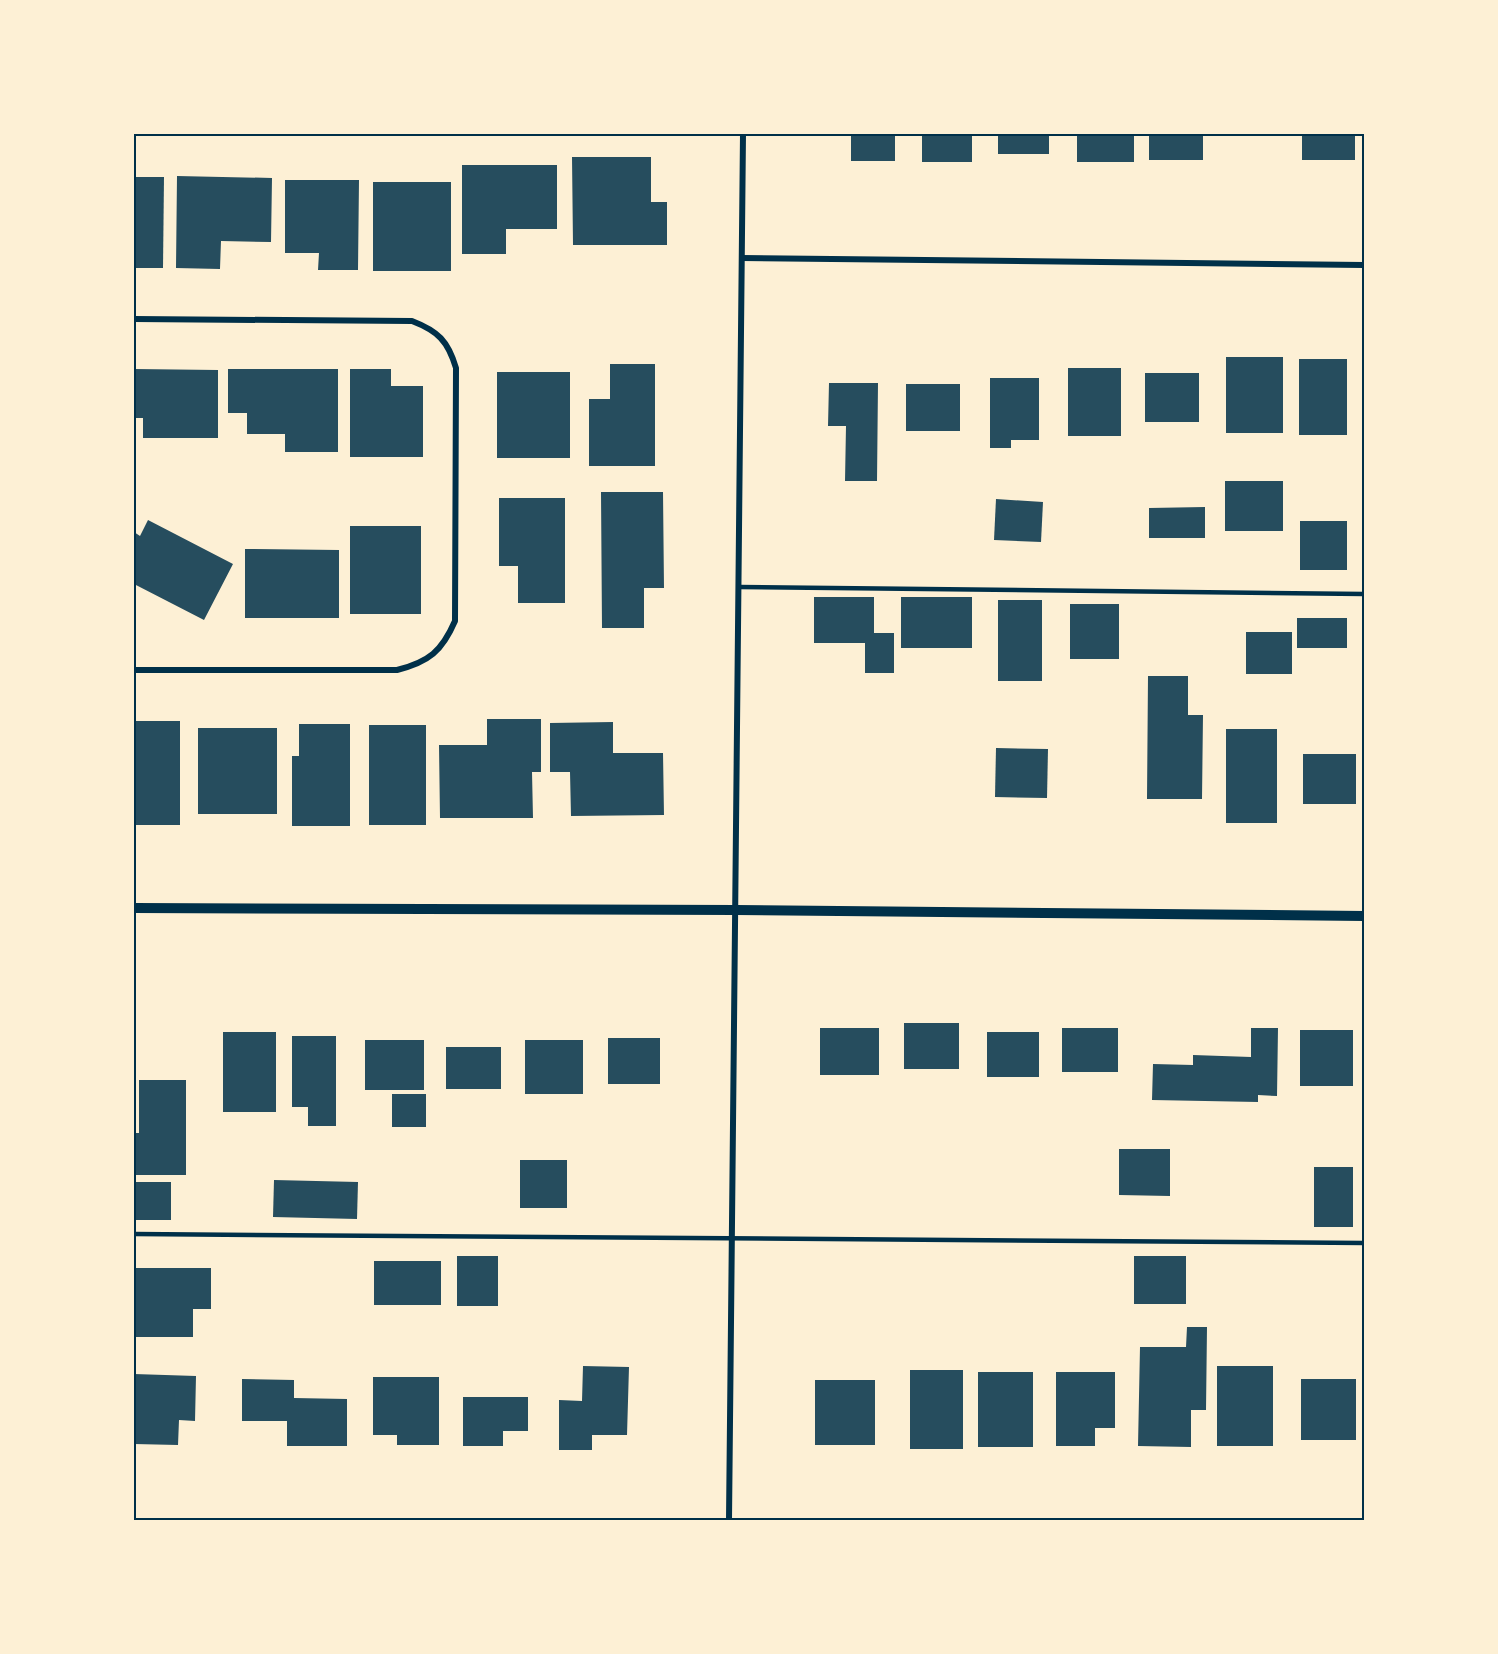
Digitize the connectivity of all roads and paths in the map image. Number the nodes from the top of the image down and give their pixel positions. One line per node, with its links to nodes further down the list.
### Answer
1 (743, 134): 2 (street)
2 (742, 258): 3 (street); 5 (street)
3 (1365, 265)
4 (134, 319): 7 (street)
5 (739, 587): 6 (lane); 9 (street)
6 (1365, 594)
7 (134, 670)
8 (134, 908): 9 (street)
9 (736, 910): 10 (street); 12 (street)
10 (1365, 916)
11 (134, 1234): 12 (lane)
12 (732, 1237): 13 (lane); 14 (street)
13 (1365, 1243)
14 (729, 1521)

